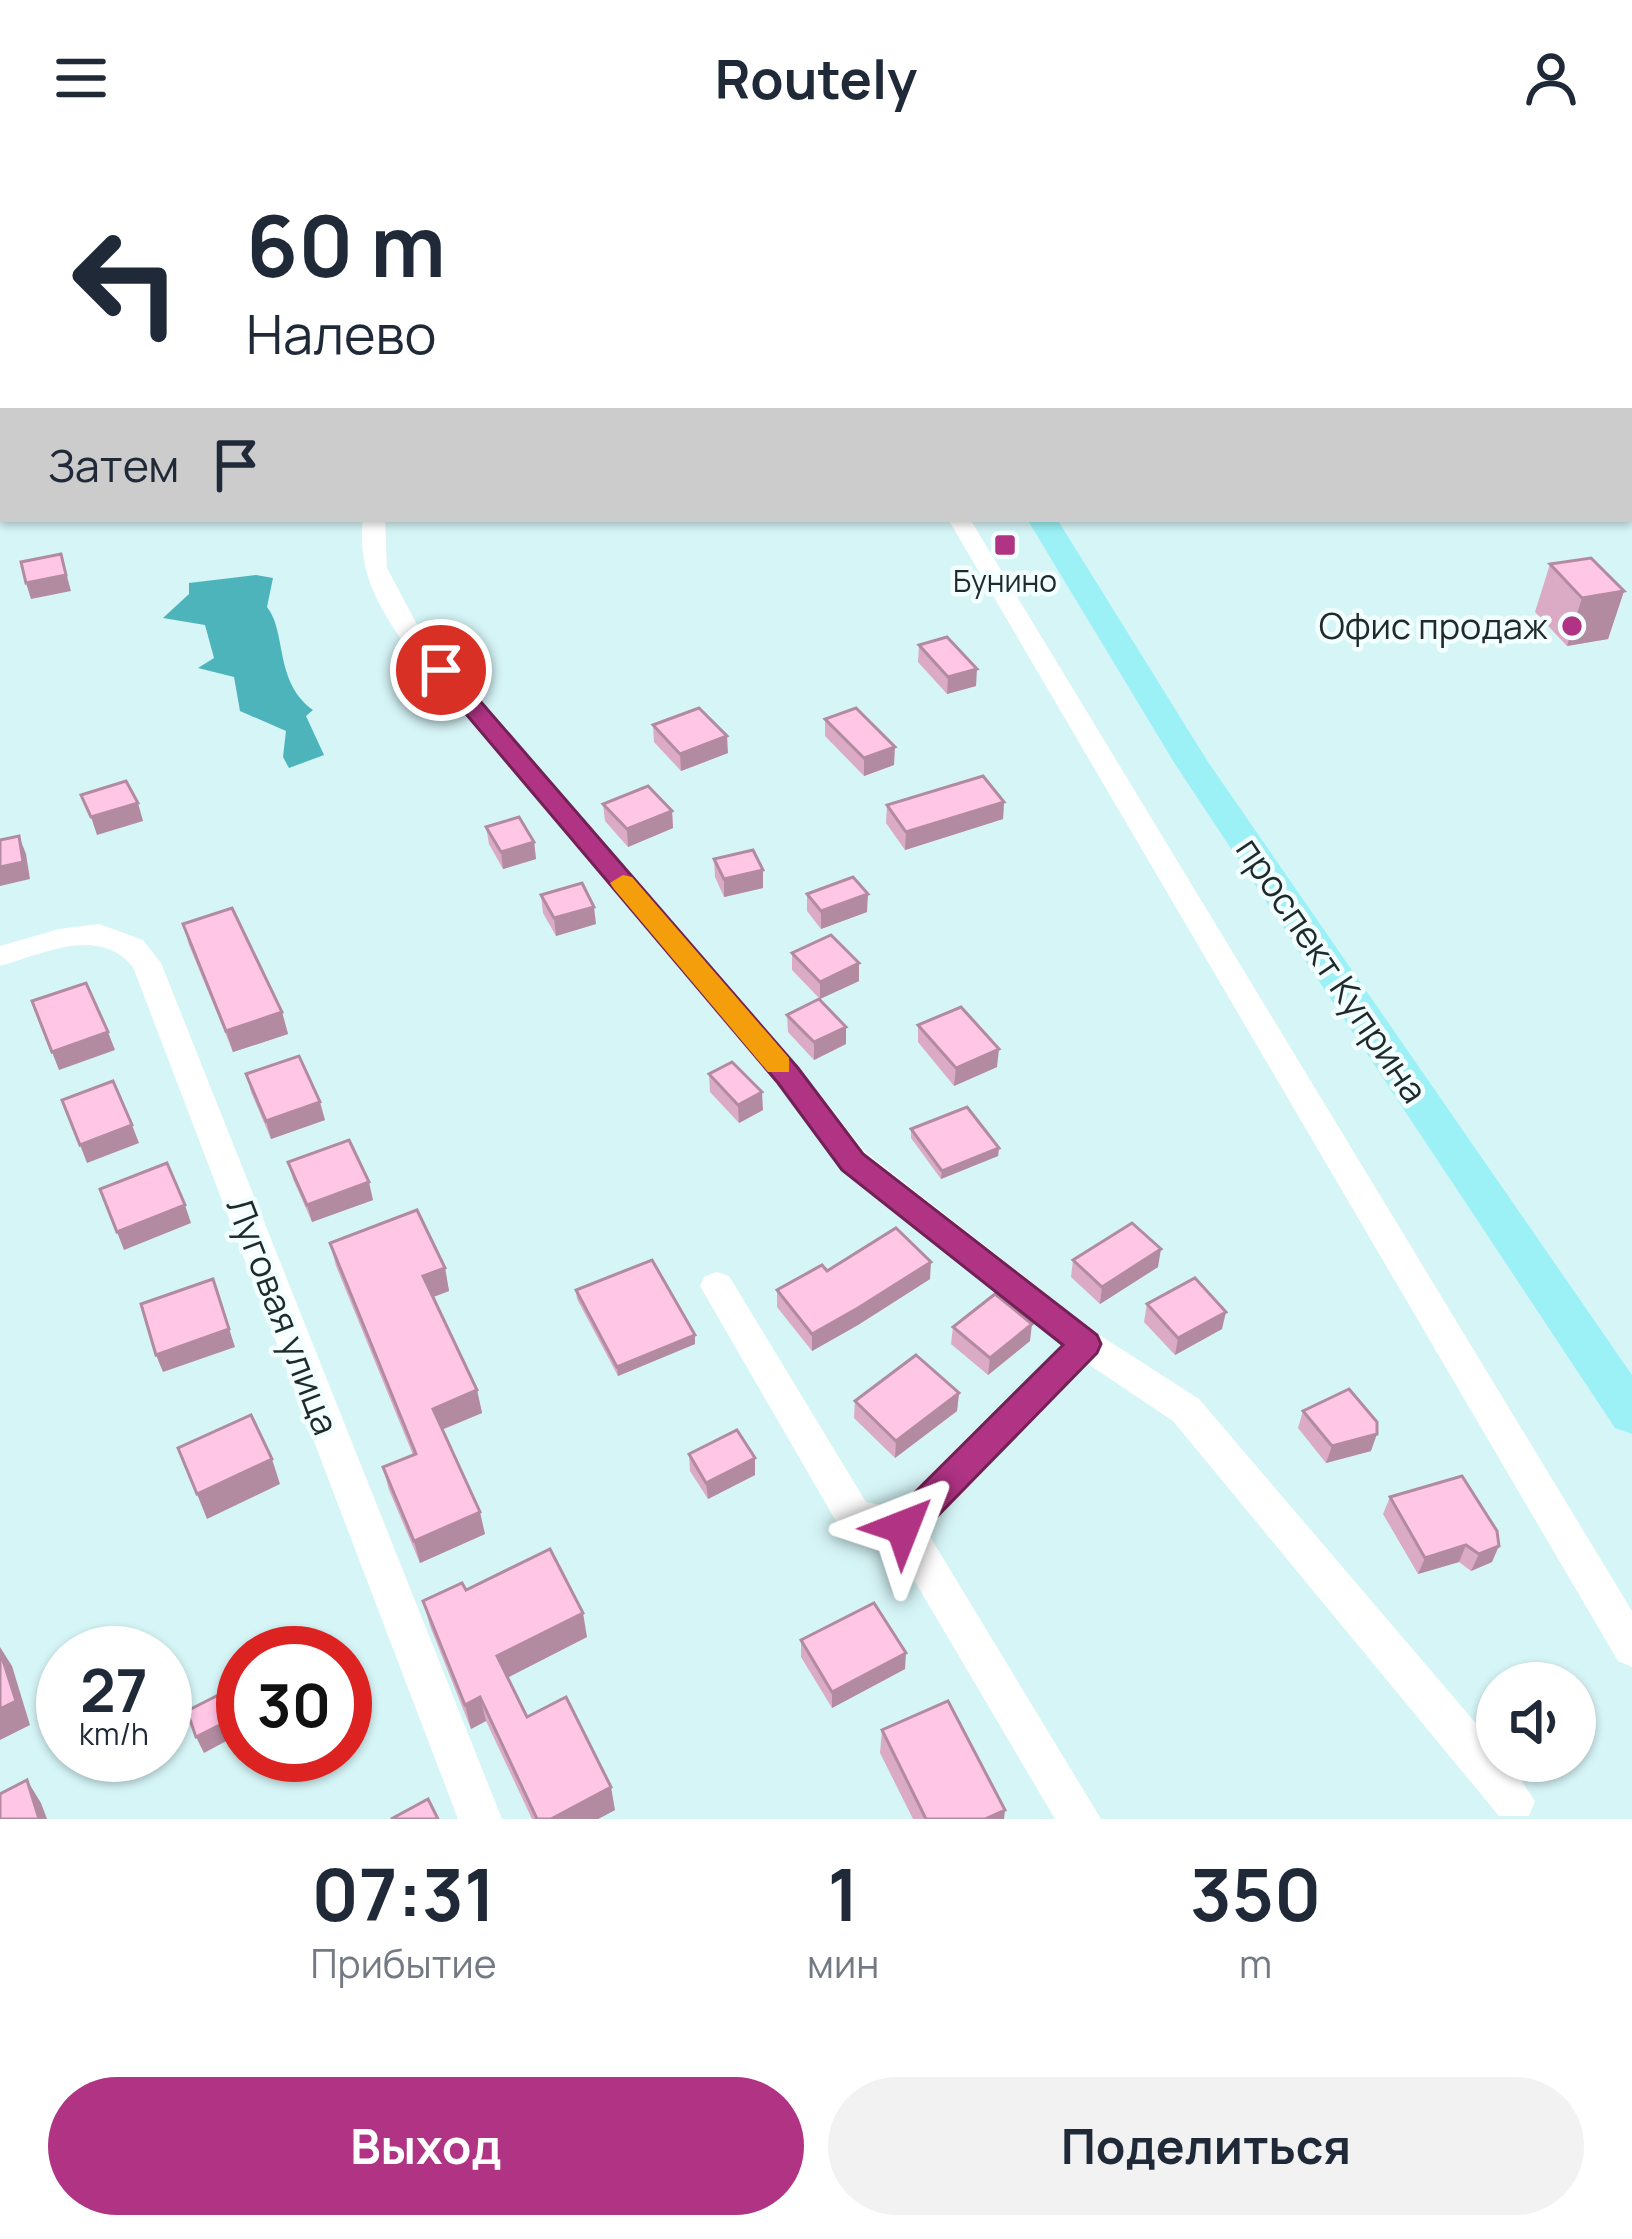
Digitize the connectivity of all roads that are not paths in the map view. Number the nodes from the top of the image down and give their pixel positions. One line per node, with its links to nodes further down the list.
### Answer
1 (373, 522): 6 (street)
2 (960, 522): 9 (street)
3 (1044, 522): 7 (main road, проспект Куприна)
4 (0, 956): 11 (street, Луговая улица)
5 (717, 1286): 8 (street)
6 (1085, 1344): 8 (street); 10 (street)
7 (1632, 1414)
8 (903, 1527): 12 (street)
9 (1632, 1648)
10 (1514, 1801)
11 (480, 1819)
12 (1078, 1819)

